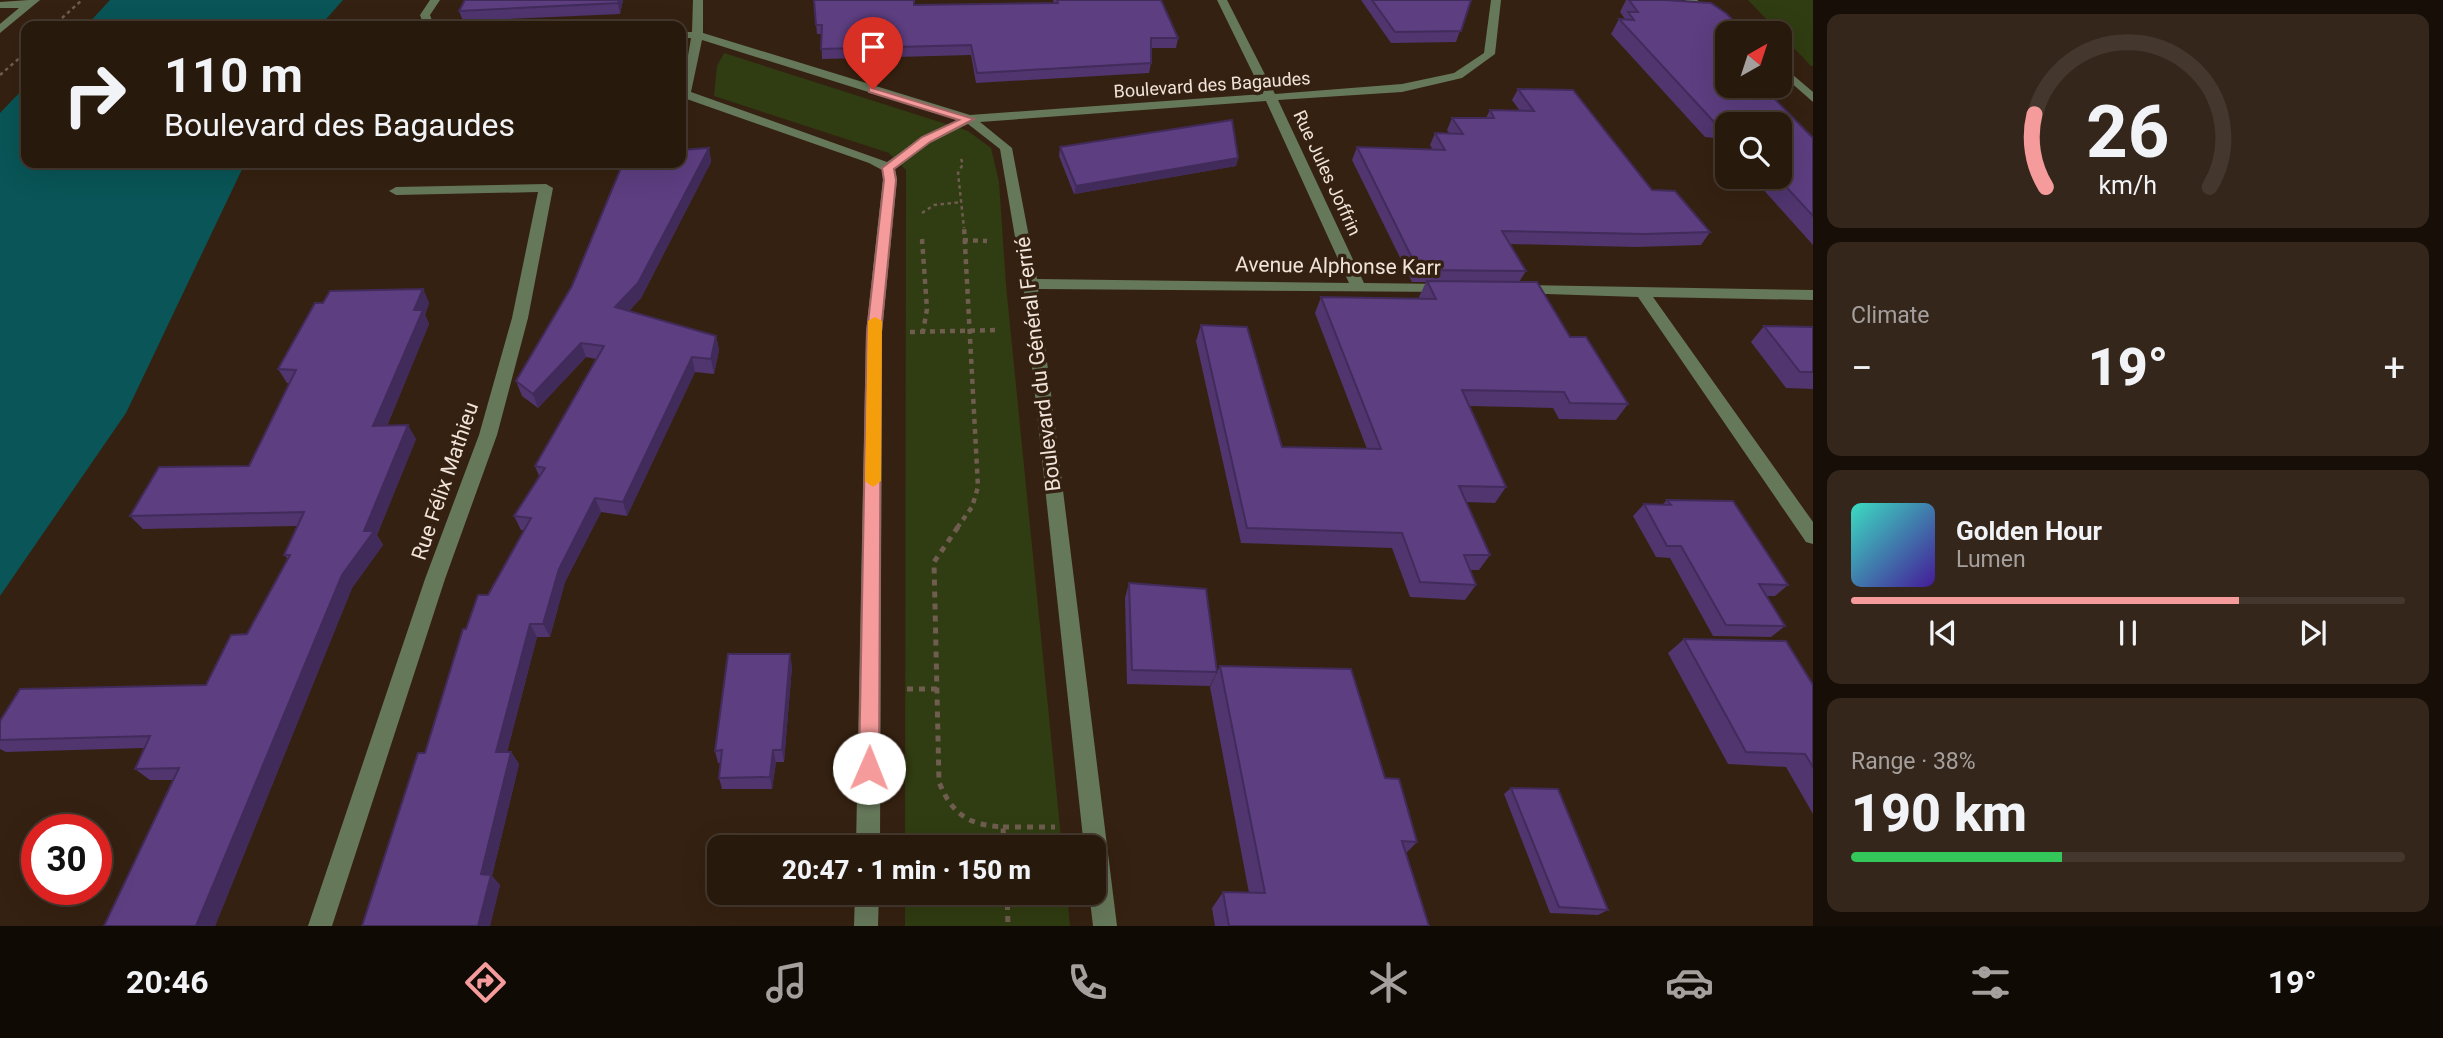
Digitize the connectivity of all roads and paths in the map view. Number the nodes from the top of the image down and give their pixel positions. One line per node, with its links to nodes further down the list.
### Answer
1 (82, 0): 9 (path)
2 (435, 0): 10 (street)
3 (698, 0): 14 (street)
4 (1222, 0): 20 (street, Rue Jules Joffrin)
5 (1496, 0): 20 (street, Boulevard des Bagaudes)
6 (1690, 0): 11 (street)
7 (31, 3): 8 (street); 12 (street)
8 (0, 5)
9 (59, 21)
10 (427, 21)
11 (1719, 21)
12 (0, 30)
13 (686, 34): 14 (street, Boulevard du Général Ferrié)
14 (697, 35): 18 (street); 22 (street, Boulevard du Général Ferrié)
15 (21, 56): 16 (path)
16 (0, 75)
17 (1792, 78): 21 (street)
18 (686, 81)
19 (686, 94): 24 (street)
20 (1271, 98): 22 (street, Boulevard des Bagaudes); 30 (street, Rue Jules Joffrin)
21 (1813, 98)
22 (969, 119): 24 (street, Boulevard des Bagaudes); 29 (street, Boulevard du Général Ferrié)
23 (958, 155): 26 (path)
24 (888, 168): 37 (street)
25 (396, 191): 46 (street, Rue Félix Mathieu)
26 (963, 202): 27 (path); 36 (path)
27 (920, 219)
28 (921, 227): 38 (path)
29 (1030, 284): 30 (street, Avenue Alphonse Karr); 41 (street, Boulevard du Général Ferrié)
30 (1358, 287): 31 (street, Avenue Alphonse Karr)
31 (1456, 289)
32 (1497, 290): 33 (street)
33 (1642, 292): 34 (street); 39 (street)
34 (1813, 295)
35 (1005, 330): 36 (path)
36 (969, 331): 38 (path); 40 (path)
37 (874, 332): 38 (path); 42 (street)
38 (922, 332)
39 (1813, 537)
40 (1003, 827): 41 (path); 43 (path)
41 (1094, 827): 49 (street, Boulevard du Général Ferrié)
42 (868, 835)
43 (1003, 835)
44 (867, 905): 47 (street)
45 (1007, 905): 48 (path)
46 (320, 926)
47 (866, 926)
48 (1008, 926)
49 (1105, 926)

